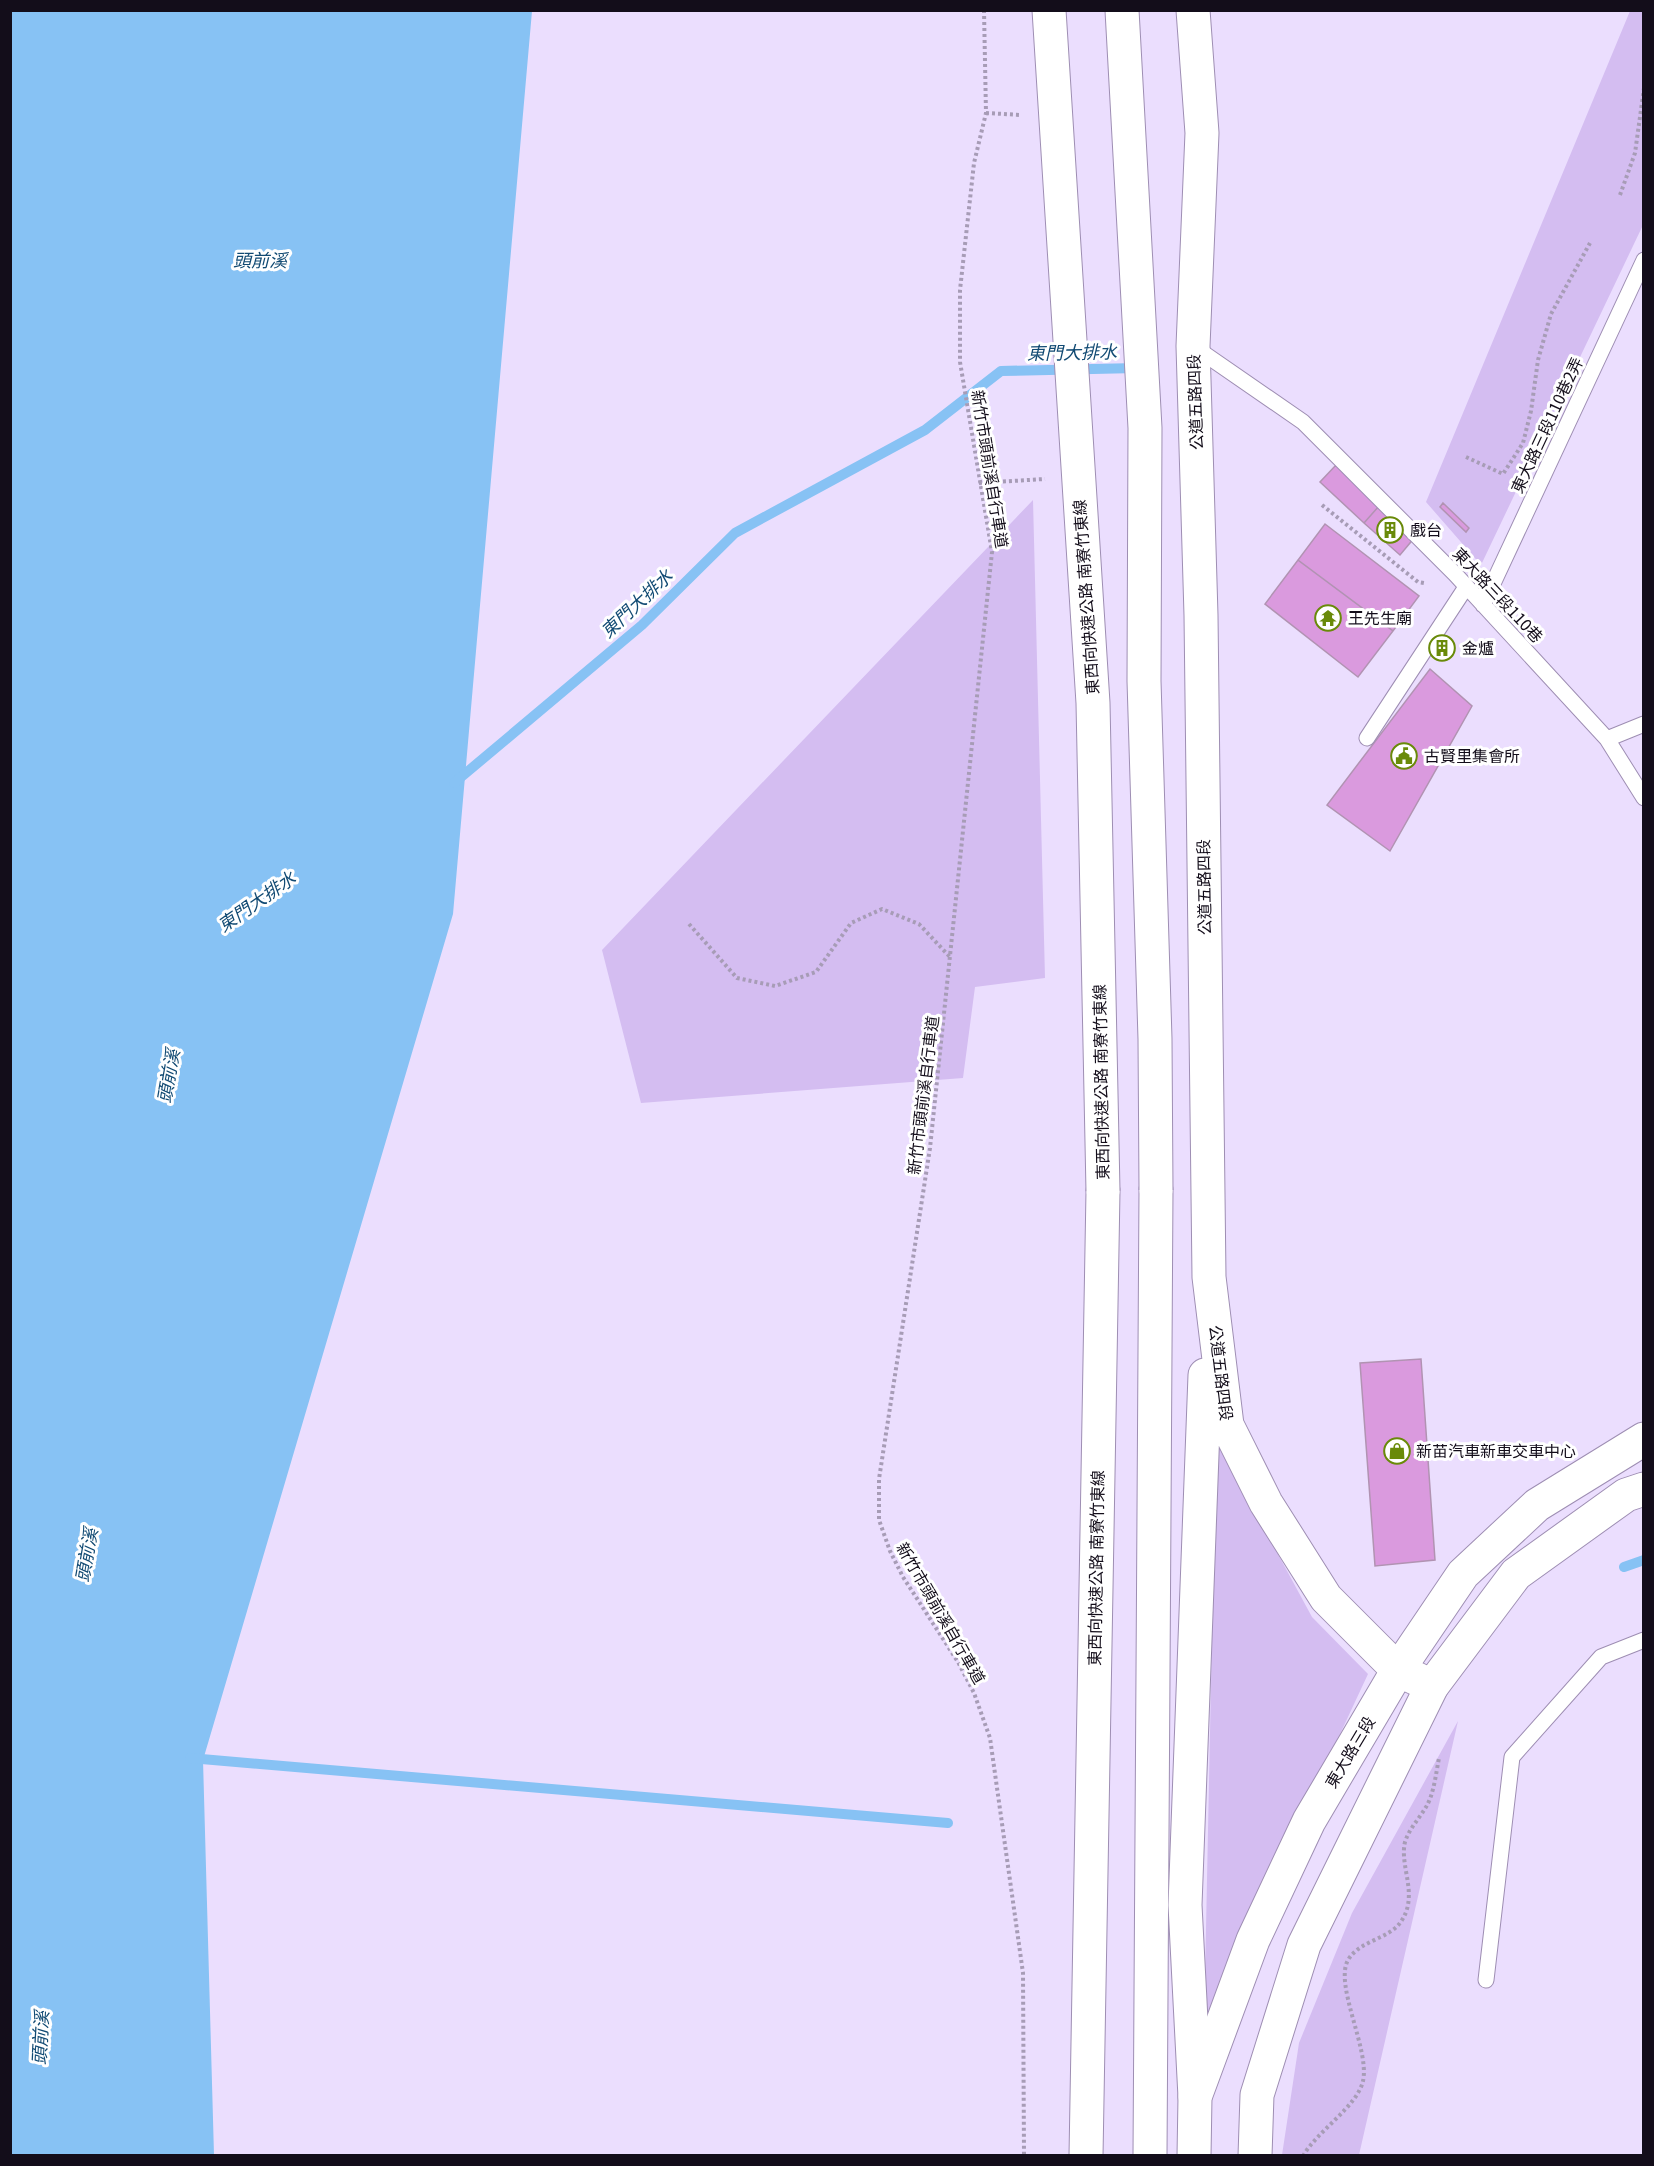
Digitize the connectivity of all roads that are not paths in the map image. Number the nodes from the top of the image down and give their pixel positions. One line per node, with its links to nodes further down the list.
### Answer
1 (1049, 10): 20 (main road, 東西向快速公路 南寮竹東線, bridge)
2 (1122, 10): 21 (main road, bridge)
3 (1192, 10): 5 (main road, 公道五路四段)
4 (1644, 260): 7 (lane, 東大路三段110巷2弄)
5 (1193, 346): 6 (lane, 東大路三段110巷); 12 (main road, 公道五路四段)
6 (1466, 587): 7 (lane, 東大路三段110巷); 9 (lane)
7 (1483, 605): 10 (lane, 東大路三段110巷)
8 (1644, 724): 10 (lane)
9 (1367, 738)
10 (1606, 739): 11 (lane, 東大路三段110巷)
11 (1644, 798)
12 (1209, 1277): 16 (main road, 公道五路四段); 19 (main road)
13 (1644, 1438): 16 (main road, 東大路三段)
14 (1644, 1489): 17 (main road)
15 (1644, 1640): 18 (lane)
16 (1398, 1670): 17 (main road, 公道五路四段); 19 (main road, 東大路三段)
17 (1432, 1686): 23 (main road)
18 (1486, 1980)
19 (1195, 2097): 22 (main road, 東大路三段)
20 (1086, 2156)
21 (1150, 2156)
22 (1194, 2156)
23 (1255, 2156)

